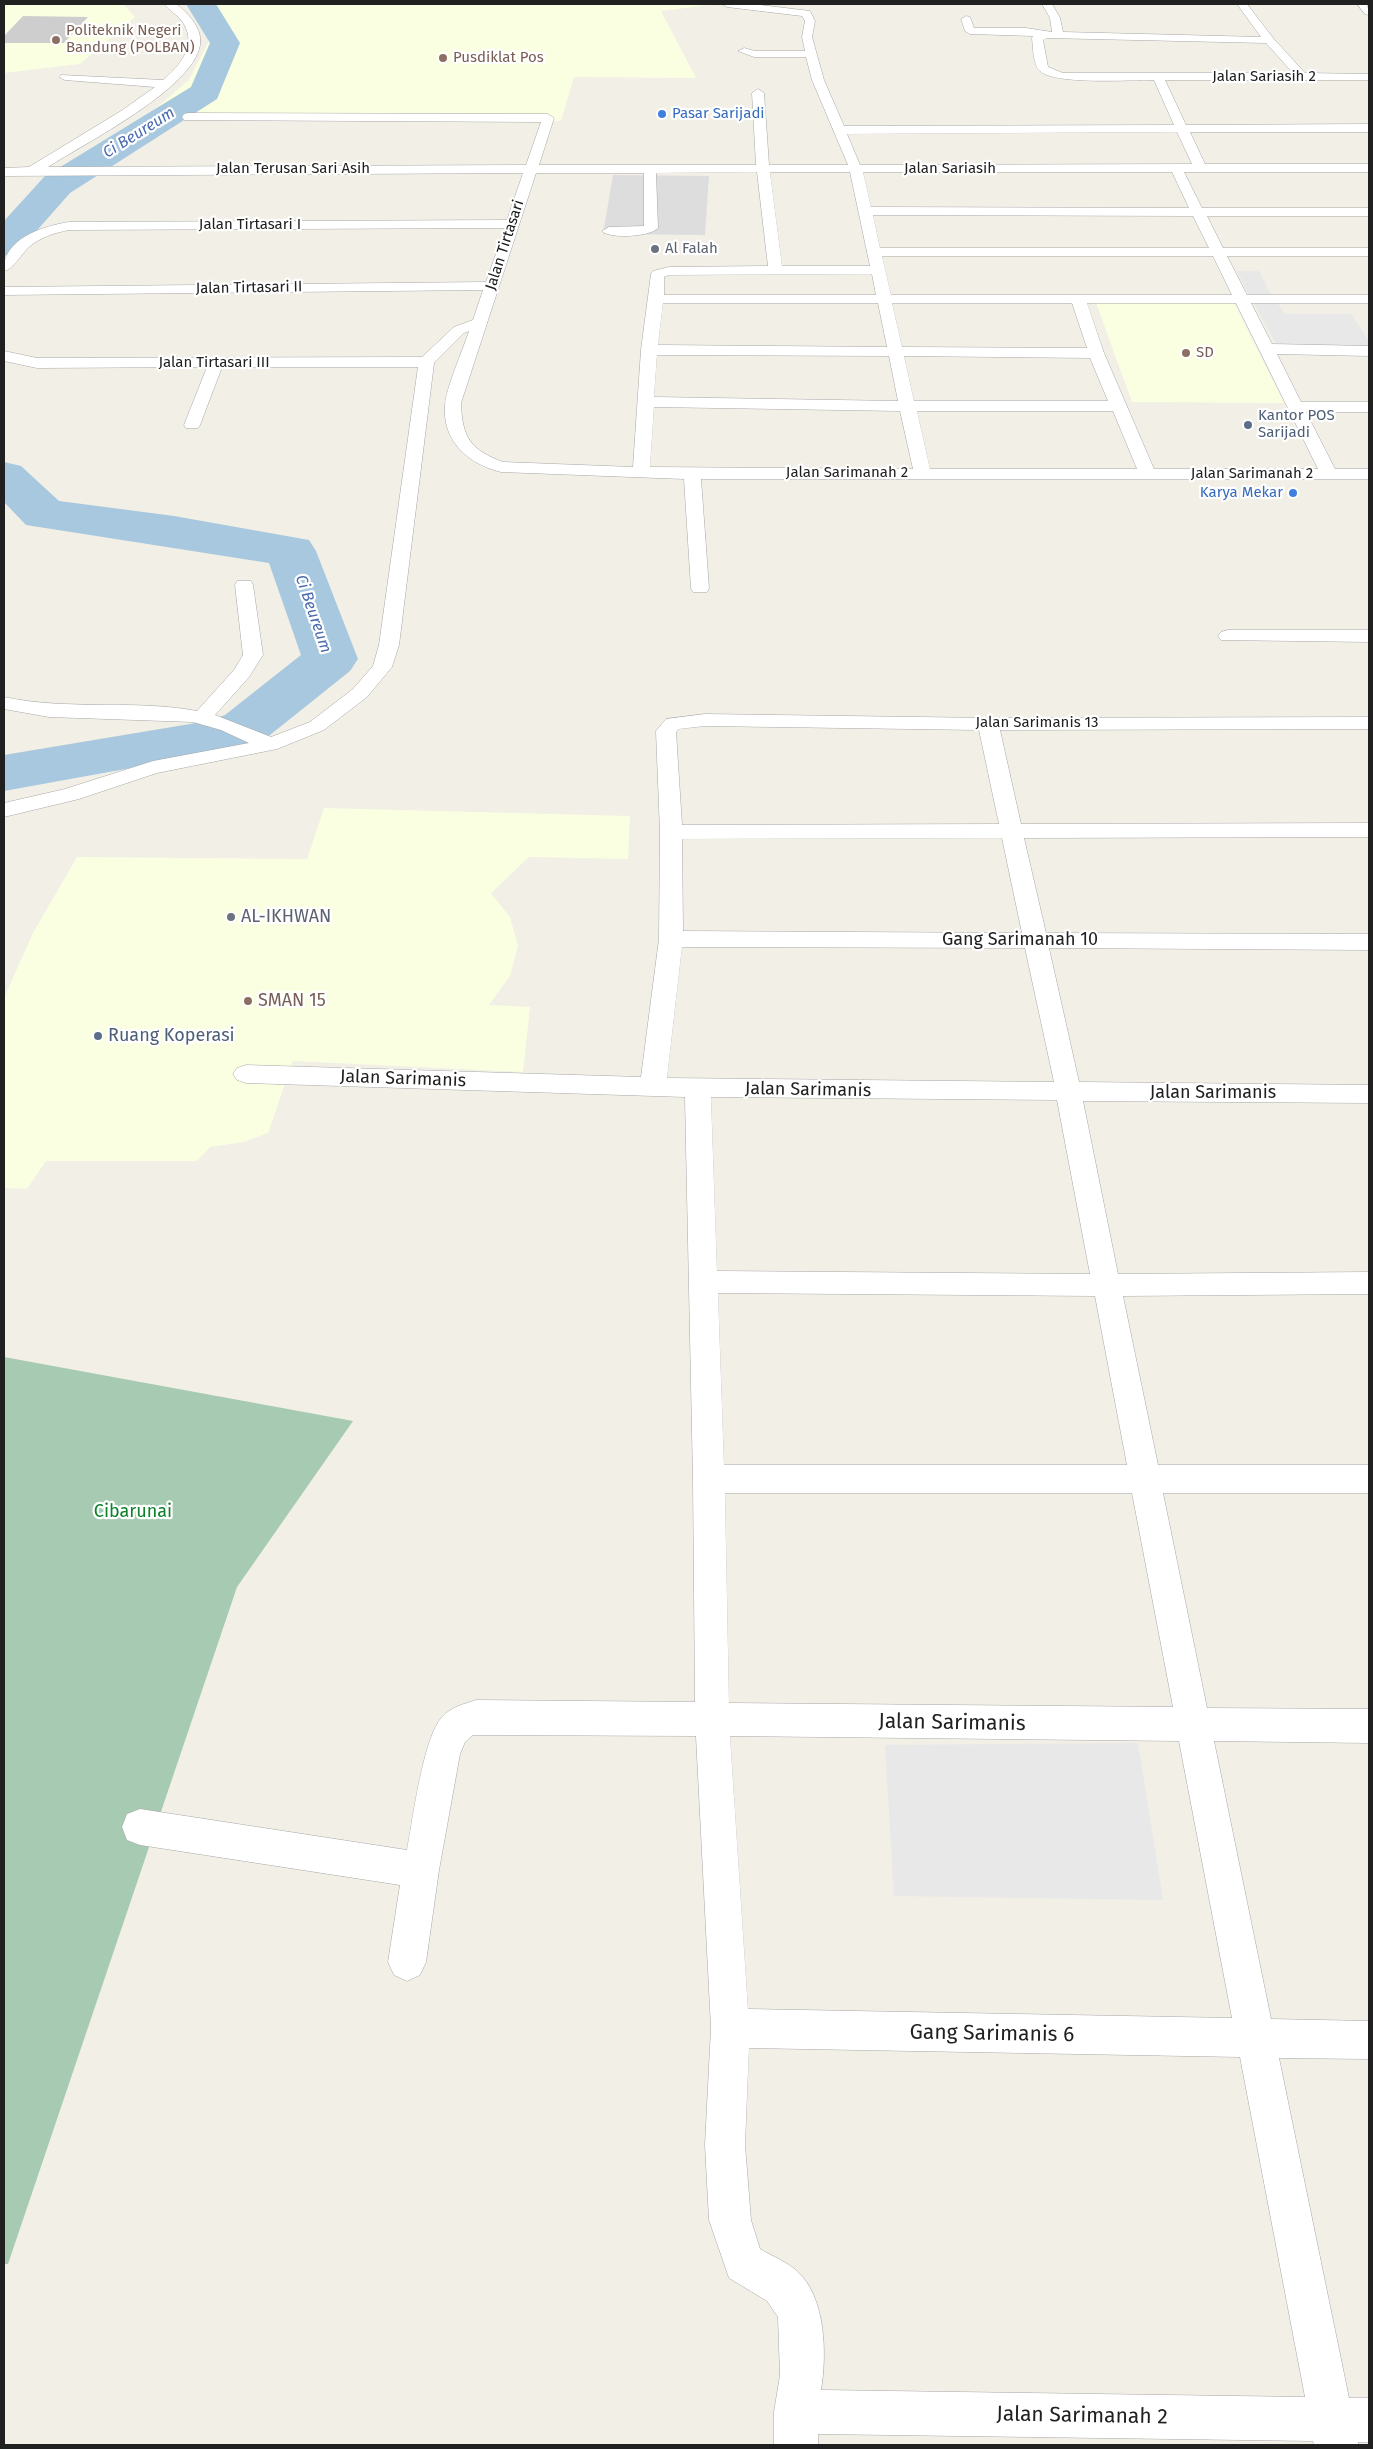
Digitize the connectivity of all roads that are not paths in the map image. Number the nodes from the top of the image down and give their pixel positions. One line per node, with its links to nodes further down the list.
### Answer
1 (169, 4): 17 (street)
2 (727, 4): 6 (street)
3 (1047, 4): 9 (street)
4 (1242, 4): 10 (street)
5 (1362, 4): 7 (street)
6 (804, 8): 12 (street)
7 (1369, 12)
8 (966, 19): 9 (street)
9 (1052, 35): 10 (street); 16 (street, Jalan Sariasih 2)
10 (1268, 40): 14 (street)
11 (744, 51): 12 (street)
12 (811, 54): 22 (street)
13 (65, 77): 17 (street)
14 (1302, 77): 15 (street, Jalan Sariasih 2); 16 (street, Jalan Sariasih 2)
15 (1369, 77)
16 (1158, 78): 20 (street)
17 (165, 84): 28 (street)
18 (758, 93): 30 (street)
19 (188, 117): 26 (street, Jalan Tirtasari)
20 (1182, 128): 21 (street); 22 (street); 24 (street)
21 (1369, 128)
22 (838, 130): 27 (street)
23 (1176, 168): 24 (street, Jalan Sariasih); 27 (street, Jalan Sariasih); 33 (street)
24 (1200, 168): 25 (street, Jalan Sariasih)
25 (1369, 168)
26 (530, 169): 28 (street, Jalan Terusan Sari Asih); 29 (street, Jalan Sariasih); 35 (street, Jalan Tirtasari)
27 (856, 169): 30 (street, Jalan Sariasih); 32 (street)
28 (32, 170): 31 (street)
29 (650, 170): 30 (street, Jalan Sariasih); 36 (street)
30 (763, 170): 41 (street)
31 (4, 172)
32 (866, 211): 33 (street); 37 (street)
33 (1196, 211): 34 (street); 38 (street)
34 (1369, 212)
35 (512, 224): 40 (street, Jalan Tirtasari I); 43 (street, Jalan Tirtasari)
36 (608, 231)
37 (874, 252): 38 (street); 42 (street)
38 (1219, 252): 39 (street); 46 (street)
39 (1369, 252)
40 (4, 267)
41 (776, 270): 42 (street); 47 (street)
42 (877, 270): 48 (street)
43 (491, 286): 44 (street, Jalan Tirtasari II); 50 (street, Jalan Tirtasari)
44 (5, 292)
45 (1078, 298): 46 (street); 48 (street); 55 (street)
46 (1242, 298): 49 (street); 51 (street)
47 (657, 299): 48 (street); 52 (street)
48 (883, 299): 54 (street)
49 (1369, 299)
50 (481, 322): 57 (street); 65 (street, Jalan Sarimanah 2)
51 (1268, 349): 53 (street); 62 (street)
52 (649, 350): 54 (street); 59 (street)
53 (1369, 350)
54 (894, 352): 55 (street); 60 (street)
55 (1096, 353): 61 (street)
56 (4, 356): 58 (street, Jalan Tirtasari III)
57 (426, 362): 58 (street, Jalan Tirtasari III); 79 (street)
58 (216, 363): 64 (street)
59 (648, 402): 60 (street); 65 (street)
60 (906, 406): 61 (street); 66 (street)
61 (1118, 406): 68 (street)
62 (1296, 407): 63 (street); 69 (street)
63 (1369, 407)
64 (192, 425)
65 (641, 472): 67 (street, Jalan Sarimanah 2)
66 (922, 473): 67 (street, Jalan Sarimanah 2); 68 (street, Jalan Sarimanah 2)
67 (692, 474): 72 (street)
68 (1147, 474): 69 (street, Jalan Sarimanah 2)
69 (1329, 474): 70 (street, Jalan Sarimanah 2)
70 (1369, 474)
71 (244, 585): 76 (street)
72 (700, 588)
73 (1228, 636): 74 (street)
74 (1369, 636)
75 (4, 703): 76 (street)
76 (201, 719): 79 (street)
77 (1369, 723): 78 (street, Jalan Sarimanis 13)
78 (988, 724): 81 (street); 83 (street, Jalan Sarimanis 13)
79 (270, 745): 80 (street)
80 (4, 810)
81 (1011, 830): 82 (street); 83 (street); 85 (street)
82 (1369, 830)
83 (671, 832): 84 (street, Jalan Sarimanis 13)
84 (672, 939): 85 (street, Gang Sarimanah 10); 88 (street, Jalan Sarimanis 13)
85 (1036, 940): 86 (street, Gang Sarimanah 10); 90 (street)
86 (1369, 942)
87 (246, 1074): 88 (street, Jalan Sarimanis)
88 (653, 1086): 89 (street, Jalan Sarimanis)
89 (698, 1088): 90 (street, Jalan Sarimanis); 92 (street)
90 (1068, 1093): 91 (street, Jalan Sarimanis); 94 (street)
91 (1369, 1094)
92 (704, 1282): 94 (street); 95 (street)
93 (1369, 1283): 94 (street)
94 (1105, 1285): 96 (street)
95 (708, 1479): 96 (street); 98 (street)
96 (1146, 1480): 97 (street); 99 (street)
97 (1369, 1480)
98 (712, 1720): 99 (street, Jalan Sarimanis); 102 (street, Jalan Sarimanis); 104 (street)
99 (1193, 1725): 100 (street, Jalan Sarimanis); 105 (street)
100 (1369, 1726)
101 (140, 1828): 102 (street)
102 (421, 1870): 103 (street, Jalan Sarimanis)
103 (407, 1962)
104 (730, 2028): 105 (street, Gang Sarimanis 6); 108 (street)
105 (1255, 2040): 106 (street); 107 (street)
106 (1369, 2040)
107 (1345, 2428): 108 (street, Jalan Sarimanah 2)
108 (796, 2429)

